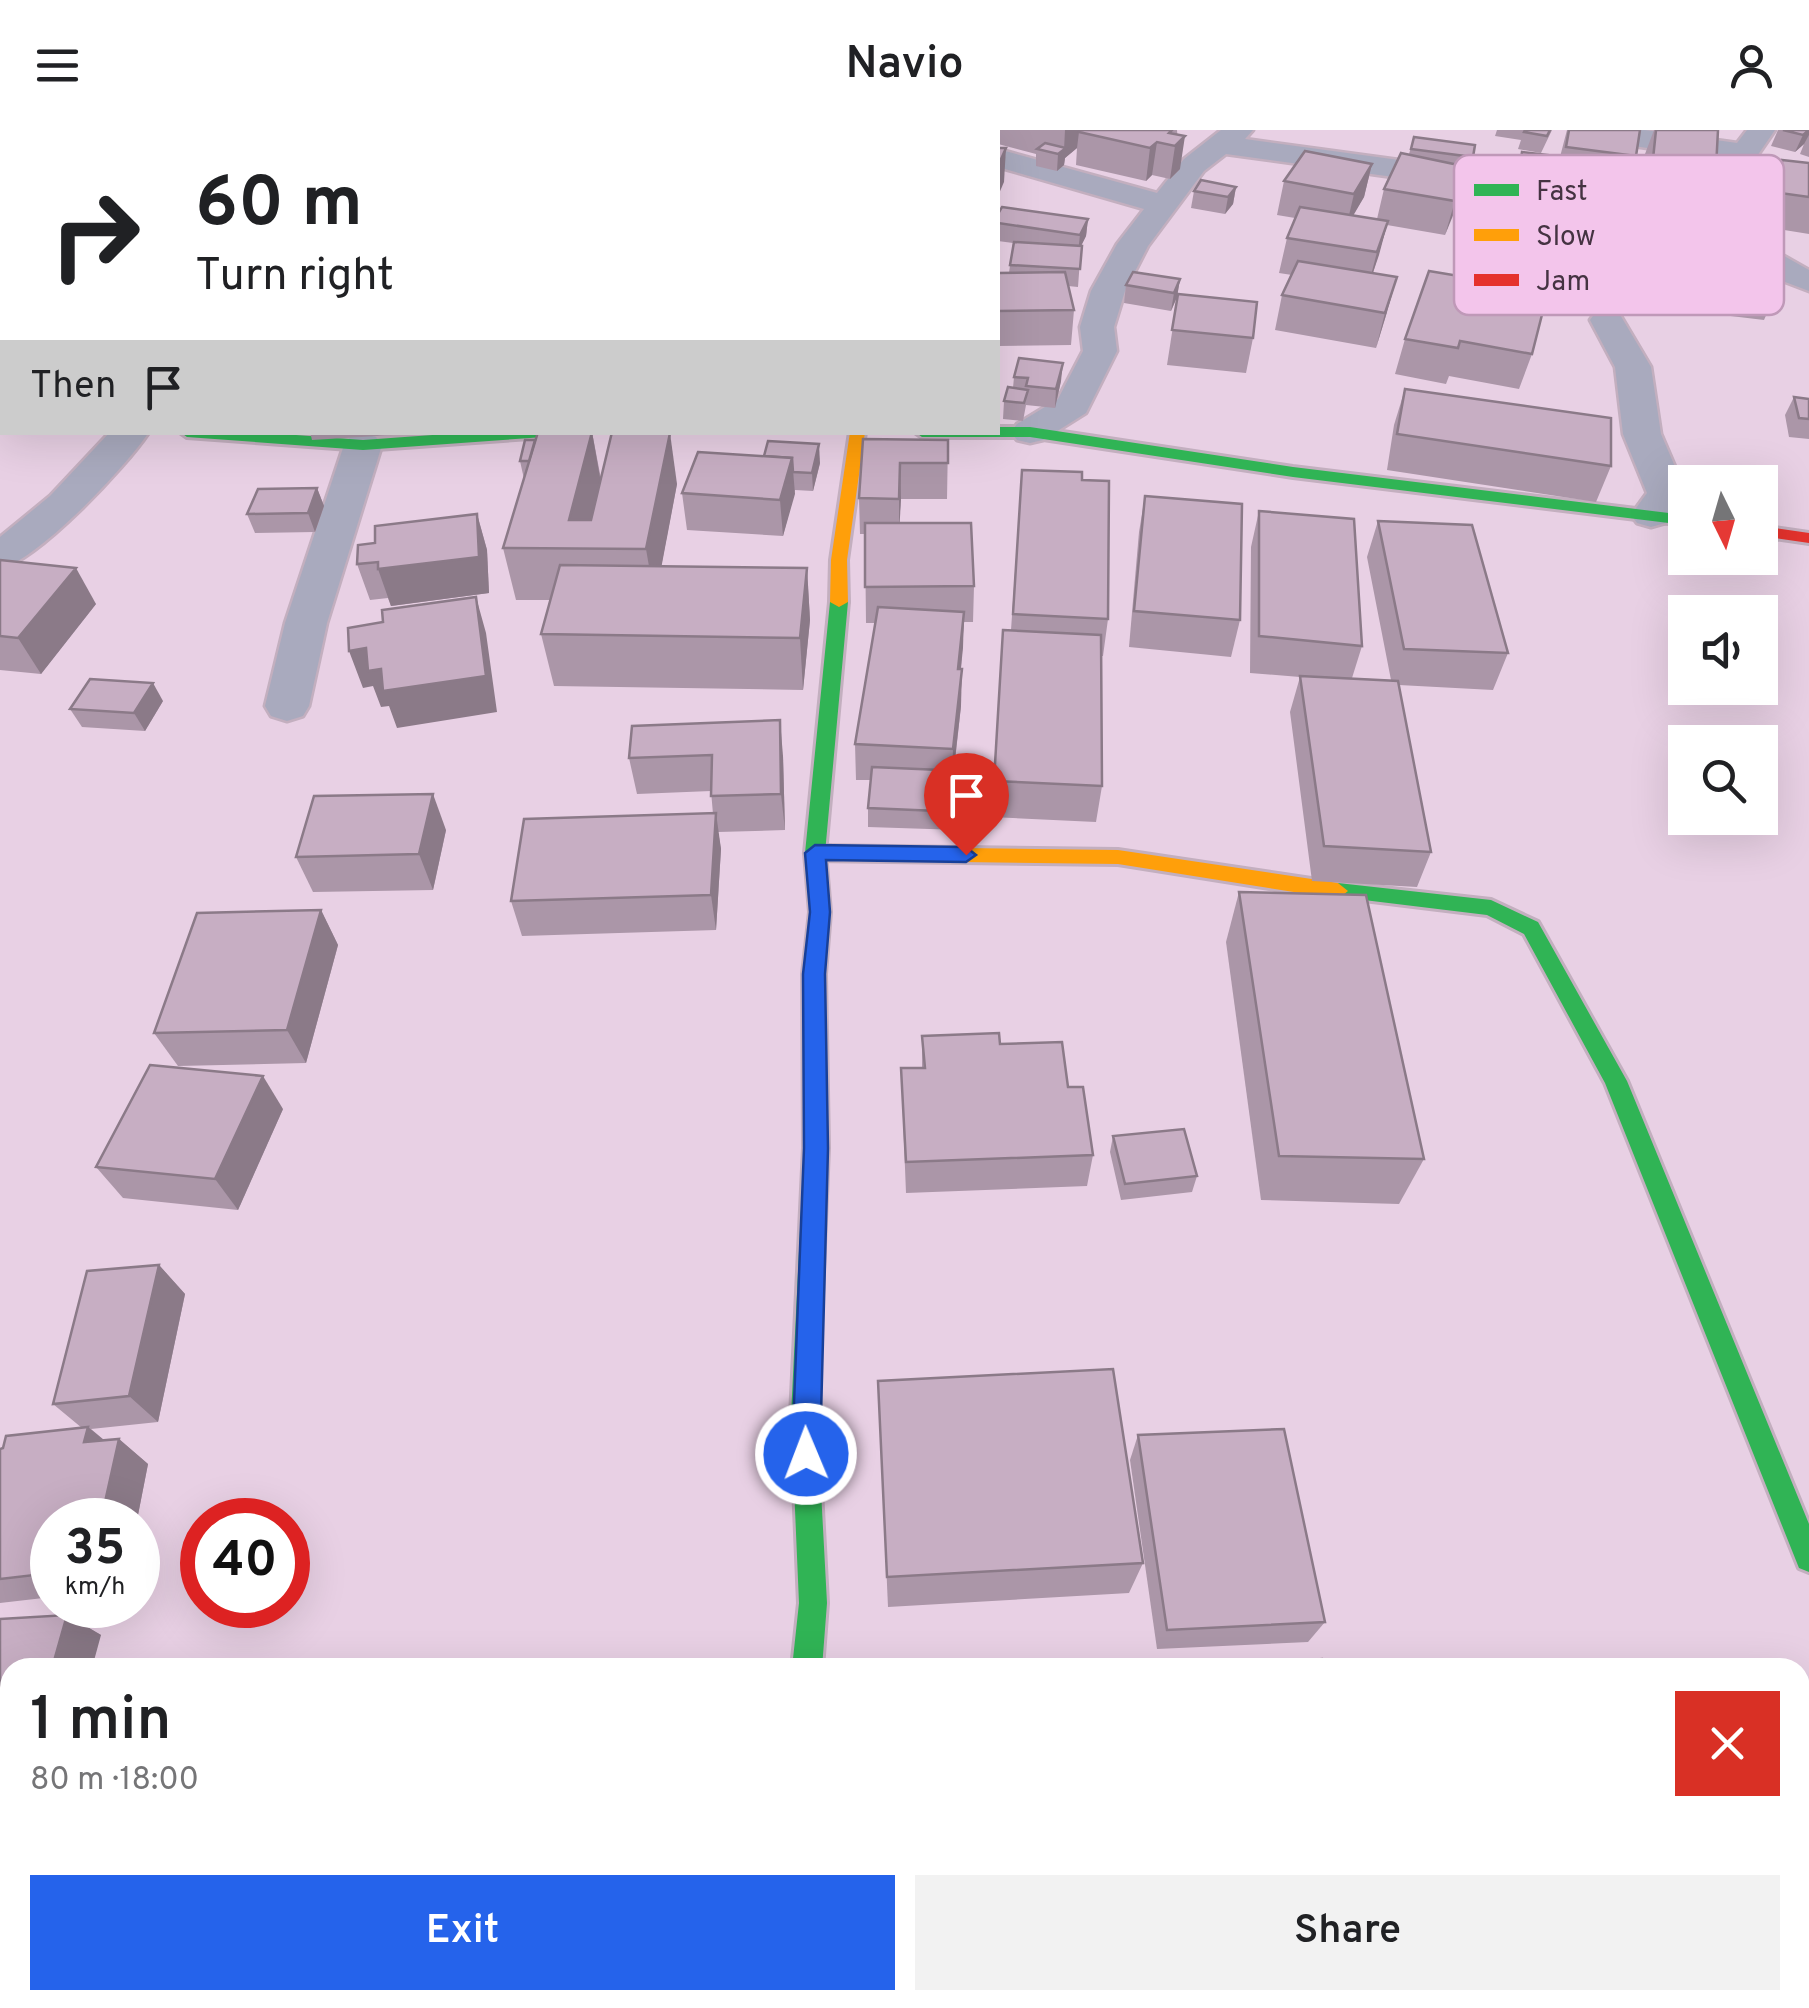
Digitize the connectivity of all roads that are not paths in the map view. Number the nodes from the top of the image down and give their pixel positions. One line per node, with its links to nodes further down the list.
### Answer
1 (1585, 130): 3 (street)
2 (1231, 138): 5 (street); 6 (street)
3 (1753, 141)
4 (1000, 159): 6 (street)
5 (1454, 173)
6 (1162, 204): 11 (street)
7 (1784, 271): 8 (street)
8 (1809, 281)
9 (1608, 320): 17 (street)
10 (1000, 432): 11 (street)
11 (1030, 432): 17 (street)
12 (128, 435): 20 (street)
13 (225, 435): 16 (street)
14 (505, 435): 16 (street)
15 (858, 435): 22 (street)
16 (363, 446): 21 (street)
17 (1668, 518)
18 (1778, 534): 19 (street)
19 (1809, 538)
20 (0, 557)
21 (286, 706)
22 (815, 853): 23 (street); 24 (street)
23 (1809, 1558)
24 (808, 1658)

